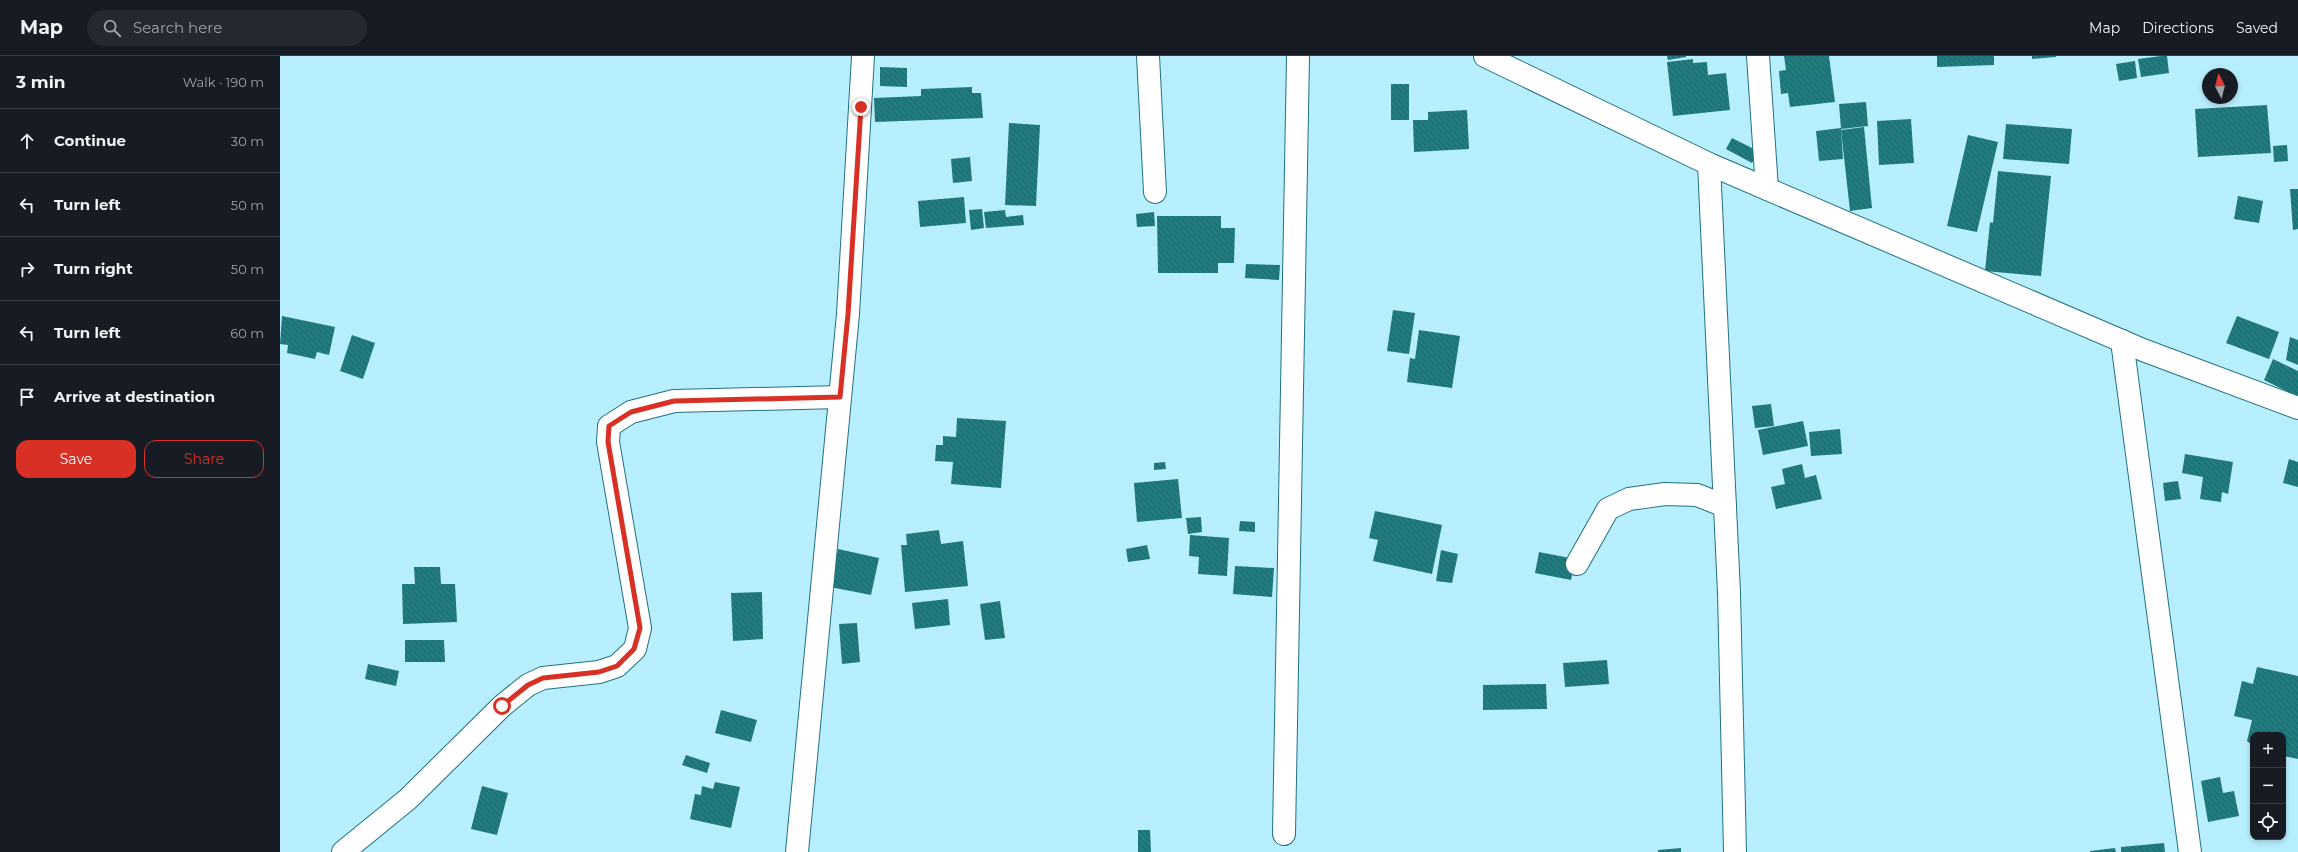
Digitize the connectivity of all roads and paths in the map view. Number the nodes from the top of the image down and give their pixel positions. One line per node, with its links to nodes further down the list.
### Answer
1 (863, 56): 10 (street)
2 (1148, 56): 8 (street)
3 (1298, 56): 14 (street)
4 (1485, 56): 6 (street)
5 (1758, 56): 7 (street)
6 (1709, 164): 7 (street); 12 (street)
7 (1767, 189): 9 (street)
8 (1155, 192)
9 (2122, 341): 11 (street); 18 (street)
10 (840, 397): 15 (street); 16 (street)
11 (2298, 408)
12 (1725, 506): 13 (street); 17 (street)
13 (1577, 564)
14 (1284, 834)
15 (343, 852)
16 (797, 852)
17 (1735, 852)
18 (2190, 852)

